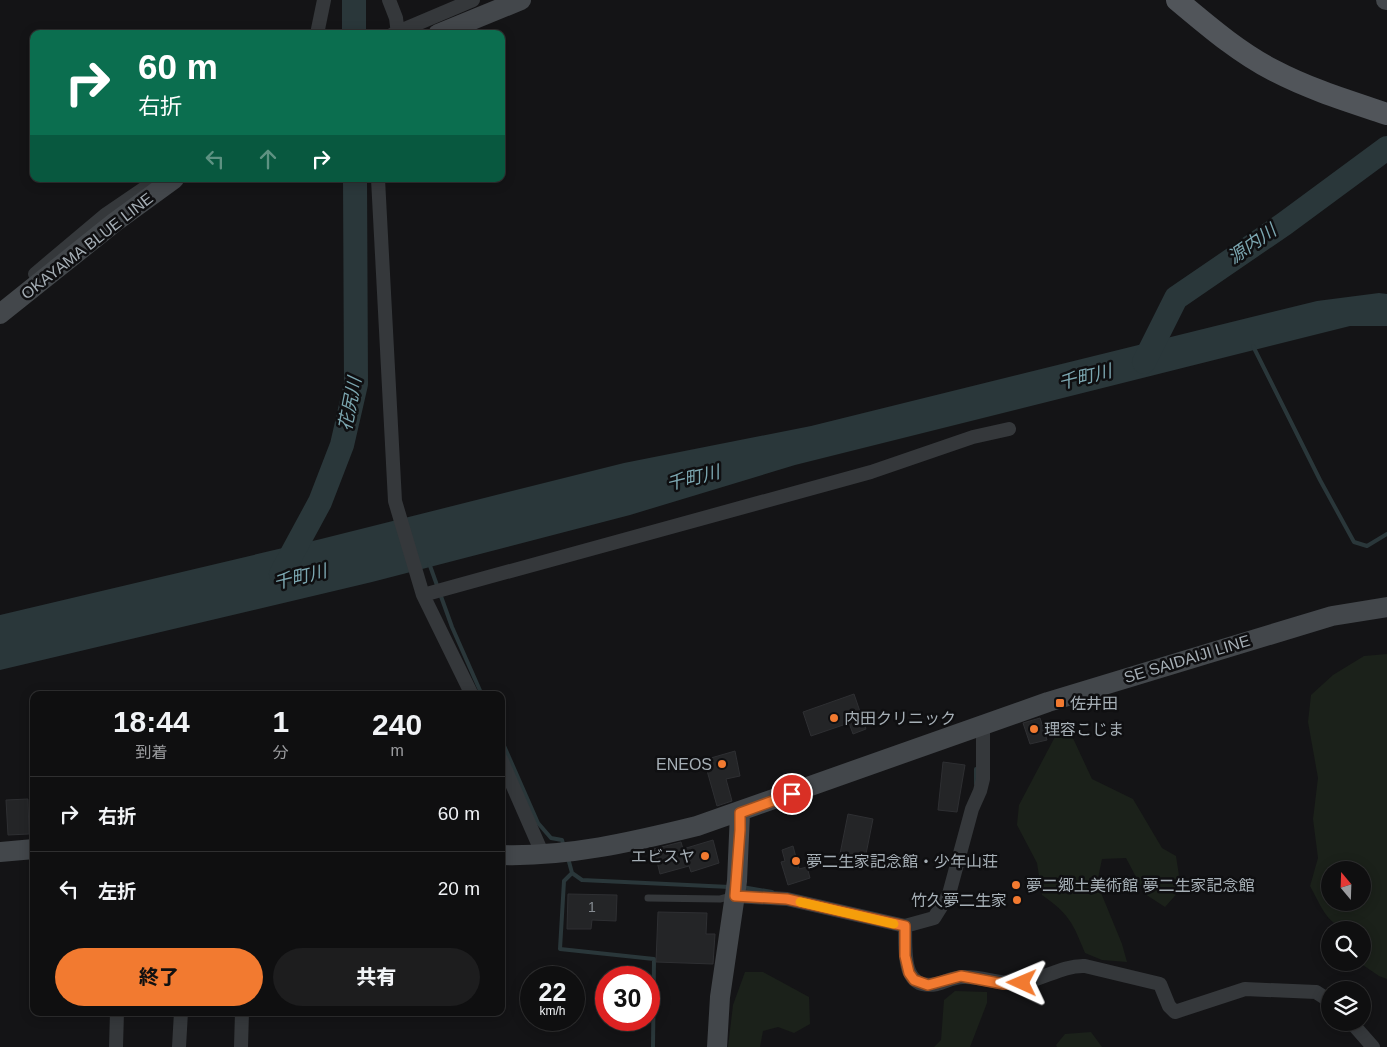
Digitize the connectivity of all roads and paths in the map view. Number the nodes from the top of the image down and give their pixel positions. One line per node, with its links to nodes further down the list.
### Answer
1 (324, 0): 6 (street)
2 (389, 0): 7 (street)
3 (473, 0): 8 (street)
4 (521, 0): 9 (main road)
5 (1177, 0): 10 (main road)
6 (318, 30)
7 (396, 30)
8 (403, 30)
9 (448, 30)
10 (1387, 114)
11 (154, 182): 14 (street)
12 (170, 182): 15 (main road, OKAYAMA BLUE LINE)
13 (378, 182): 17 (street)
14 (0, 305)
15 (0, 314)
16 (1009, 429): 17 (street)
17 (423, 594): 19 (street)
18 (1387, 608): 20 (main road, SE SAIDAIJI LINE)
19 (470, 691)
20 (983, 725): 22 (main road, SE SAIDAIJI LINE); 29 (street)
21 (505, 768): 26 (street)
22 (740, 813): 26 (main road, SE SAIDAIJI LINE); 27 (main road)
23 (30, 849): 24 (main road)
24 (0, 852)
25 (505, 855): 26 (main road, SE SAIDAIJI LINE)
26 (548, 855)
27 (736, 890): 28 (lane); 29 (street); 38 (main road)
28 (648, 898)
29 (905, 926): 30 (street)
30 (1321, 995)
31 (117, 1016): 35 (street)
32 (181, 1016): 36 (street)
33 (242, 1016): 37 (street)
34 (1359, 1031): 39 (street)
35 (116, 1047)
36 (179, 1047)
37 (241, 1047)
38 (717, 1047)
39 (1372, 1047)

